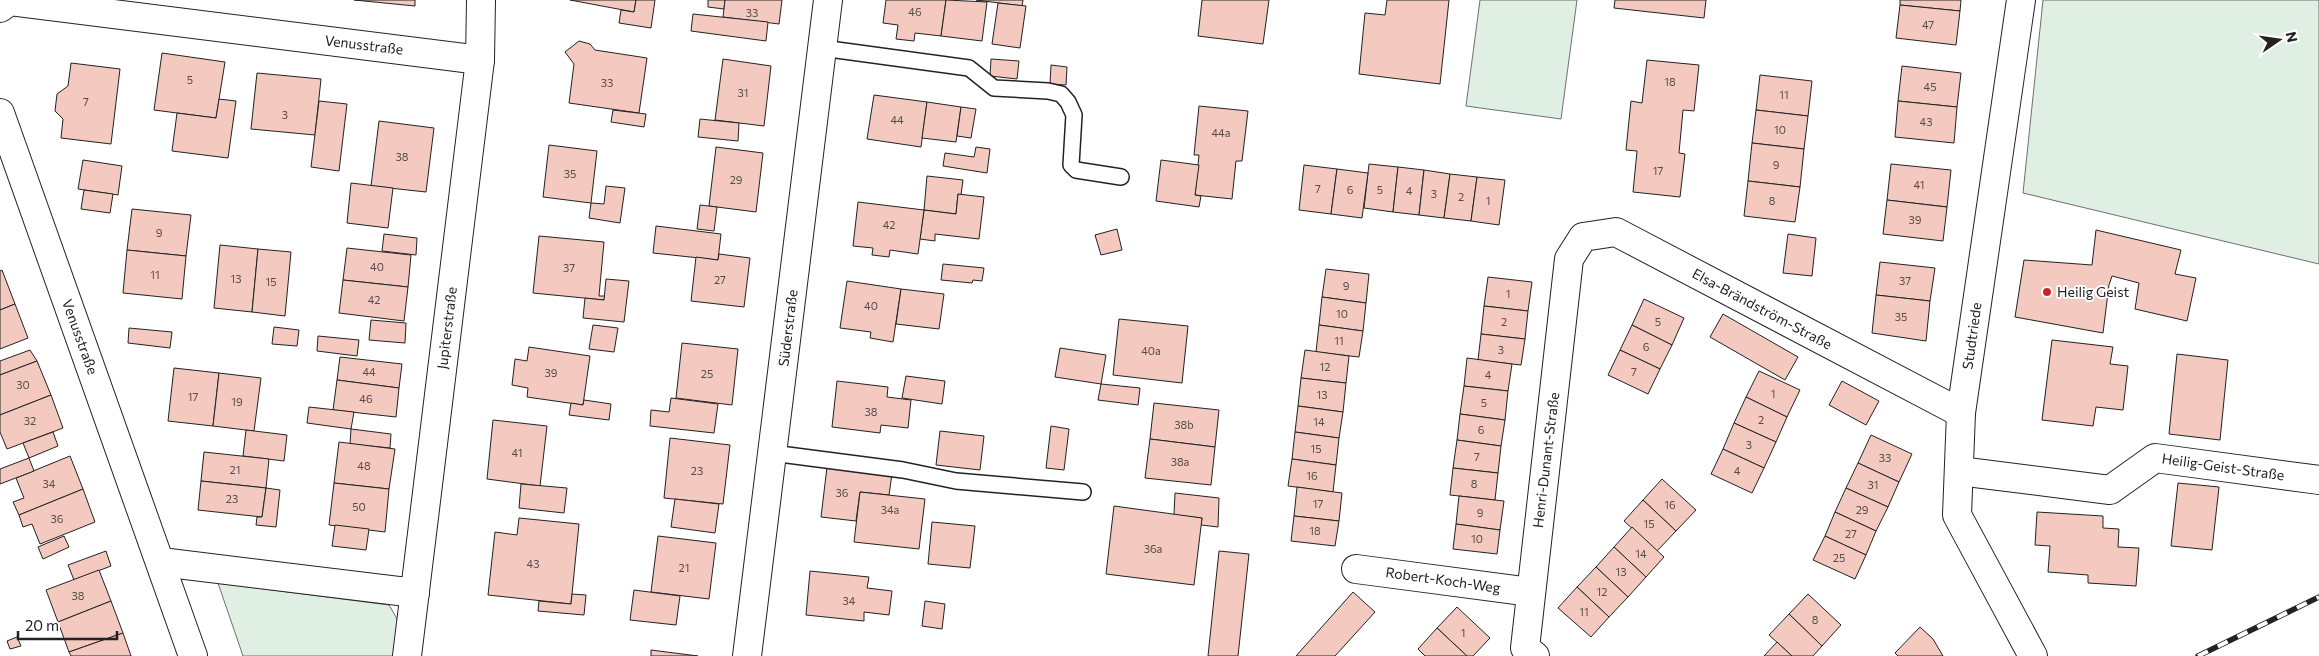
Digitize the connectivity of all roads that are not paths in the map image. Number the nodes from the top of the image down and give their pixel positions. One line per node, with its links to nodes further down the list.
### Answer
1 (481, 0): 6 (street, Jupiterstraße)
2 (828, 0): 5 (street, Süderstraße)
3 (2021, 0): 10 (street, Studtriede)
4 (3, 3): 6 (street, Venusstraße)
5 (822, 48): 8 (lane); 11 (street, Süderstraße)
6 (480, 60): 18 (street, Jupiterstraße)
7 (0, 113): 15 (street, Venusstraße)
8 (1121, 177)
9 (1569, 259): 10 (street, Elsa-Brändström-Straße); 17 (street, Henri-Dunant-Straße)
10 (1961, 413): 12 (street, Studtriede)
11 (772, 453): 14 (lane); 21 (street, Süderstraße)
12 (1959, 471): 13 (street, Heilig-Geist-Straße); 23 (street, Studtriede)
13 (2319, 480)
14 (1083, 492)
15 (160, 562): 18 (street); 19 (street, Venusstraße)
16 (1356, 569): 17 (street, Robert-Koch-Weg)
17 (1530, 592): 22 (street, Henri-Dunant-Straße)
18 (414, 593): 20 (street, Jupiterstraße)
19 (194, 656)
20 (407, 656)
21 (747, 656)
22 (1535, 656)
23 (2033, 656)

